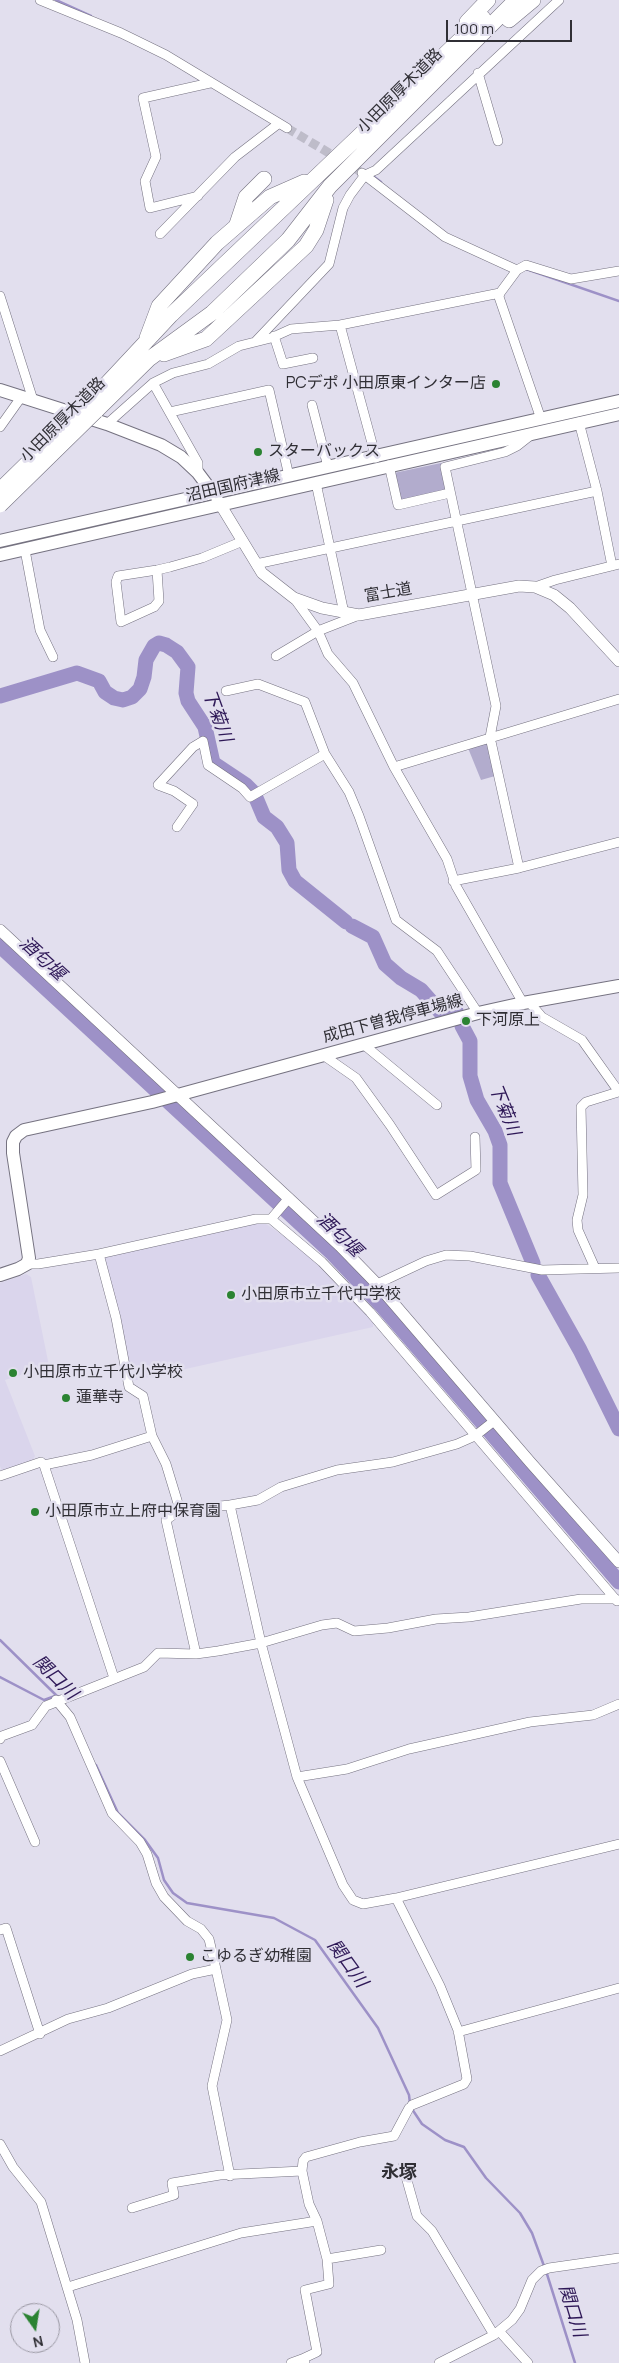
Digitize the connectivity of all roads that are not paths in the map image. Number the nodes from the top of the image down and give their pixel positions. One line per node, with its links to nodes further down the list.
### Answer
1 (40, 0): 9 (street)
2 (488, 0): 10 (highway)
3 (502, 0): 10 (highway, 小田原厚木道路)
4 (516, 0): 7 (highway, 小田原厚木道路)
5 (533, 0): 7 (highway)
6 (559, 0): 8 (street)
7 (481, 34): 27 (highway, 小田原厚木道路)
8 (478, 73): 11 (street); 14 (street)
9 (217, 83): 17 (street); 17 (street)
10 (369, 128): 12 (highway, 小田原厚木道路)
11 (498, 142)
12 (348, 148): 13 (highway); 15 (highway, 小田原厚木道路)
13 (325, 153)
14 (363, 173): 20 (street); 26 (street)
15 (314, 177): 18 (highway, 小田原厚木道路); 27 (highway, 小田原厚木道路)
16 (264, 179): 18 (highway)
17 (198, 196): 19 (street)
18 (236, 225): 27 (highway, 小田原厚木道路)
19 (160, 234)
20 (517, 270): 21 (street); 22 (street)
21 (619, 271)
22 (500, 294): 24 (street); 37 (street)
23 (0, 296): 31 (street)
24 (340, 325): 25 (street); 42 (street)
25 (274, 336): 26 (street); 28 (street)
26 (256, 340): 29 (street)
27 (146, 352): 34 (highway, 小田原厚木道路)
28 (313, 358)
29 (153, 383): 35 (street); 39 (street)
30 (0, 390): 31 (main road)
31 (28, 398): 39 (main road); 40 (street)
32 (619, 401): 37 (main road, 沼田国府津線)
33 (312, 405): 44 (street)
34 (91, 409): 48 (highway, 小田原厚木道路, bridge); 52 (highway, 小田原厚木道路, bridge)
35 (170, 412): 45 (street); 46 (street)
36 (619, 414): 38 (main road, 沼田国府津線)
37 (541, 419): 42 (main road, 沼田国府津線)
38 (579, 422): 41 (main road, 沼田国府津線); 49 (street)
39 (107, 424): 45 (main road)
40 (0, 428)
41 (533, 433): 43 (main road, 沼田国府津線); 51 (street)
42 (376, 458): 44 (main road, 沼田国府津線)
43 (389, 465): 47 (main road, 沼田国府津線); 51 (street)
44 (328, 467): 46 (main road, 沼田国府津線)
45 (198, 473): 50 (main road)
46 (289, 476): 50 (main road, 沼田国府津線)
47 (316, 483): 53 (main road, 沼田国府津線); 57 (street)
48 (0, 490)
49 (597, 491): 54 (street); 61 (street)
50 (213, 493): 53 (street, 富士道); 56 (main road, 沼田国府津線)
51 (450, 493): 54 (street)
52 (0, 505)
53 (222, 505): 55 (street, 富士道); 58 (main road, 沼田国府津線)
54 (456, 521): 57 (street); 64 (street)
55 (243, 541): 60 (street, 富士道); 62 (street)
56 (0, 542)
57 (331, 548): 60 (street); 66 (street)
58 (25, 550): 59 (main road, 沼田国府津線); 70 (street)
59 (0, 555)
60 (256, 564): 65 (street, 富士道)
61 (615, 565): 63 (street, 富士道)
62 (157, 570): 62 (street)
63 (535, 587): 64 (street, 富士道); 71 (street)
64 (471, 595): 67 (street, 富士道); 74 (street)
65 (294, 598): 66 (street, 富士道); 68 (street)
66 (344, 612): 67 (street, 富士道)
67 (359, 615): 68 (street)
68 (318, 631): 69 (street); 76 (street)
69 (276, 656)
70 (53, 657)
71 (619, 661)
72 (226, 691): 75 (street)
73 (619, 699): 74 (street)
74 (490, 737): 76 (street); 79 (street)
75 (325, 754): 77 (street); 84 (street)
76 (394, 767): 80 (street)
77 (177, 827)
78 (619, 842): 79 (street)
79 (519, 868): 80 (street)
80 (453, 881): 83 (street)
81 (0, 930): 88 (street)
82 (619, 986): 83 (main road, 成田下曽我停車場線)
83 (526, 1002): 84 (main road, 成田下曽我停車場線); 87 (street)
84 (478, 1013): 85 (main road, 成田下曽我停車場線)
85 (363, 1044): 86 (main road, 成田下曽我停車場線); 89 (street)
86 (323, 1055): 88 (main road, 成田下曽我停車場線); 90 (street)
87 (618, 1092): 95 (street)
88 (178, 1095): 91 (street); 94 (main road, 成田下曽我停車場線)
89 (437, 1105)
90 (475, 1137)
91 (289, 1198): 92 (street); 98 (street)
92 (273, 1216): 93 (street); 101 (street)
93 (99, 1254): 94 (street); 100 (street)
94 (27, 1264): 97 (main road)
95 (595, 1268): 96 (street); 98 (street)
96 (619, 1268)
97 (0, 1275)
98 (377, 1284): 99 (street)
99 (494, 1420): 101 (street); 106 (street)
100 (152, 1436): 102 (street); 105 (street)
101 (475, 1436): 104 (street); 107 (street)
102 (44, 1465): 103 (street); 110 (street)
103 (0, 1476)
104 (230, 1506): 105 (street); 108 (street)
105 (180, 1510): 109 (street)
106 (619, 1562)
107 (617, 1601): 108 (street)
108 (261, 1643): 109 (street); 115 (street)
109 (196, 1654): 110 (street)
110 (114, 1678): 111 (street)
111 (60, 1699): 113 (street); 120 (street)
112 (619, 1704): 115 (street)
113 (0, 1739)
114 (0, 1761): 116 (street)
115 (297, 1777): 118 (street)
116 (35, 1842)
117 (619, 1844): 118 (street)
118 (396, 1898): 122 (street)
119 (0, 1930): 123 (street)
120 (216, 1970): 123 (street); 128 (street)
121 (619, 1988): 122 (street)
122 (458, 2032): 127 (street)
123 (40, 2034): 124 (street)
124 (0, 2051)
125 (0, 2144): 134 (street)
126 (403, 2166): 135 (street)
127 (302, 2171): 128 (street); 130 (street)
128 (230, 2176): 129 (street)
129 (132, 2208)
130 (317, 2221): 133 (street); 134 (street)
131 (381, 2250): 133 (street)
132 (619, 2258): 135 (street)
133 (327, 2259): 136 (street)
134 (68, 2286): 137 (street)
135 (497, 2333): 139 (street); 140 (street)
136 (303, 2361): 138 (street)
137 (85, 2363)
138 (290, 2363)
139 (439, 2363)
140 (528, 2363)

